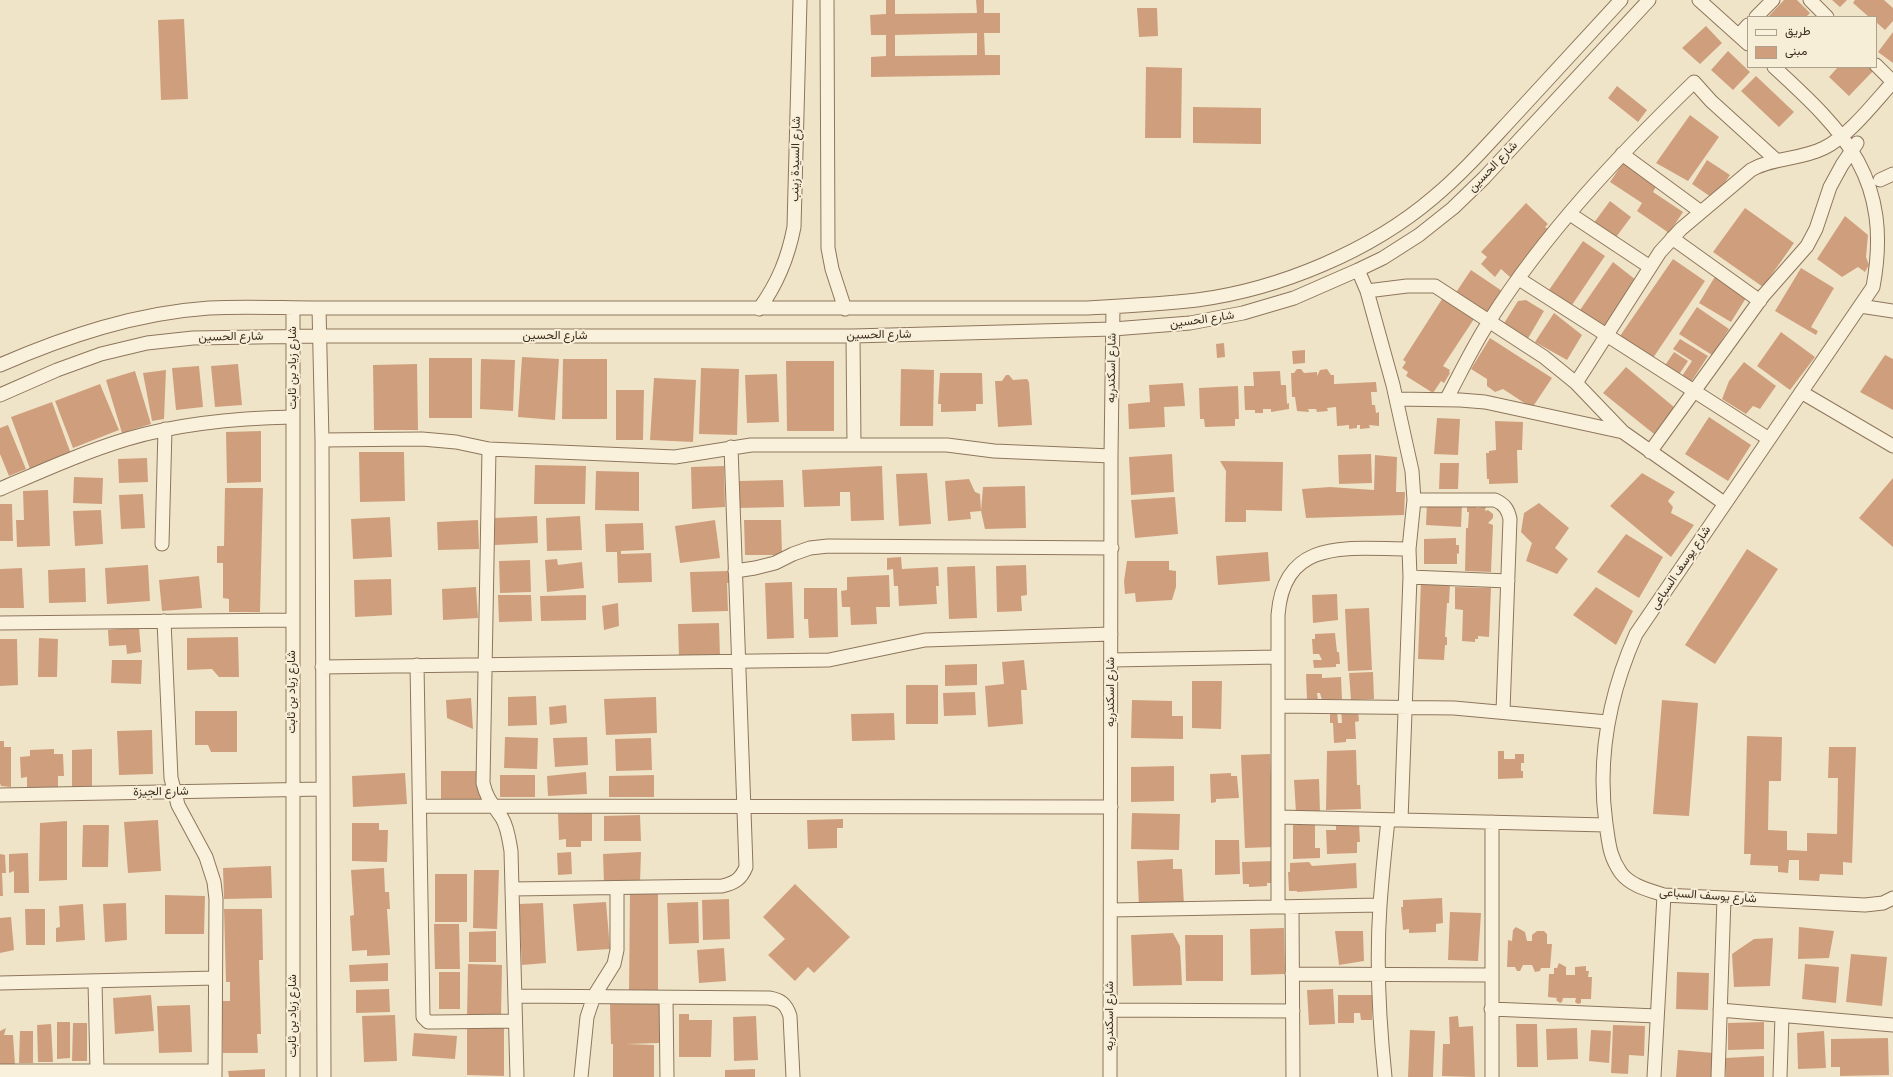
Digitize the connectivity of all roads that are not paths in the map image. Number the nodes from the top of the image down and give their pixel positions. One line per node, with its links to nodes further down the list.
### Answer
1 (800, 0): 35 (street, شارع السيدة زينب)
2 (827, 0): 36 (street)
3 (1621, 0): 19 (street, شارع الحسين)
4 (1649, 0): 21 (street, شارع الحسين)
5 (1699, 0): 11 (street)
6 (1773, 0): 8 (street)
7 (1810, 0): 9 (street)
8 (1757, 16)
9 (1826, 16)
10 (1747, 28): 11 (street)
11 (1743, 39)
12 (1877, 66): 14 (street)
13 (1775, 68): 15 (street, شارع يوسف السباعى)
14 (1893, 82): 15 (street)
15 (1846, 133): 16 (street, شارع يوسف السباعى); 18 (street)
16 (1856, 143): 22 (street, شارع يوسف السباعى); 30 (street)
17 (1622, 154): 18 (street); 23 (street); 24 (street)
18 (1775, 159): 23 (street)
19 (1469, 165): 21 (street); 32 (street, شارع الحسين)
20 (1893, 174): 22 (street)
21 (1484, 178): 27 (street, شارع الحسين)
22 (1880, 180): 31 (street, شارع يوسف السباعى)
23 (1701, 212): 25 (street)
24 (1570, 214): 26 (street); 28 (street)
25 (1672, 238): 26 (street); 30 (street)
26 (1650, 267): 40 (street)
27 (1358, 270): 29 (street); 39 (street, شارع الحسين)
28 (1519, 279): 38 (street); 40 (street)
29 (1367, 291): 38 (street); 49 (street)
30 (1760, 301): 46 (street)
31 (1860, 306): 37 (street); 47 (street, شارع يوسف السباعى)
32 (1113, 307): 36 (street, شارع الحسين); 39 (street, شارع اسكندريه)
33 (292, 308): 34 (street, شارع الحسين); 41 (street, شارع زياد بن ثابت); 44 (street, شارع الحسين)
34 (319, 308): 35 (street, شارع الحسين); 42 (street)
35 (759, 309): 36 (street, شارع الحسين)
36 (845, 309)
37 (1893, 311)
38 (1489, 321): 45 (street); 50 (street)
39 (1113, 329): 43 (street, شارع الحسين); 61 (street, شارع اسكندريه)
40 (1607, 335): 45 (street); 46 (street)
41 (293, 336): 42 (street, شارع الحسين); 48 (street, شارع الحسين); 51 (street, شارع زياد بن ثابت)
42 (319, 336): 43 (street, شارع الحسين); 55 (street)
43 (853, 336): 56 (street)
44 (0, 366)
45 (1576, 383): 53 (street)
46 (1694, 392): 54 (street); 60 (street)
47 (1801, 392): 54 (street, شارع يوسف السباعى); 57 (street)
48 (0, 395)
49 (1396, 399): 50 (street); 63 (street)
50 (1446, 400): 53 (street)
51 (293, 417): 52 (street); 71 (street, شارع زياد بن ثابت)
52 (165, 429): 62 (street); 65 (street)
53 (1623, 432): 60 (street)
54 (1769, 439): 64 (street, شارع يوسف السباعى)
55 (322, 440): 59 (street); 80 (street)
56 (854, 445): 58 (street); 61 (street)
57 (1893, 446)
58 (731, 448): 59 (street); 68 (street)
59 (490, 449): 78 (street)
60 (1650, 452): 64 (street)
61 (1111, 456): 66 (street, شارع اسكندريه)
62 (0, 489)
63 (1414, 500): 67 (street); 70 (street)
64 (1724, 503): 84 (street, شارع يوسف السباعى)
65 (162, 544)
66 (1112, 548): 68 (street); 74 (street, شارع اسكندريه)
67 (1409, 548): 69 (street); 75 (street)
68 (735, 571): 77 (street)
69 (1410, 577): 70 (street); 82 (street)
70 (1508, 582): 83 (street)
71 (292, 620): 72 (street); 86 (street, شارع زياد بن ثابت)
72 (164, 621): 73 (street); 87 (street)
73 (0, 623)
74 (1111, 634): 76 (street, شارع اسكندريه); 77 (street)
75 (1278, 657): 76 (street); 81 (street)
76 (1111, 660): 92 (street, شارع اسكندريه)
77 (738, 661): 78 (street); 91 (street)
78 (485, 664): 79 (street); 90 (street)
79 (418, 665): 80 (street); 89 (street)
80 (322, 667): 85 (street)
81 (1279, 706): 82 (street); 93 (street)
82 (1405, 706): 83 (street); 94 (street)
83 (1503, 712): 84 (street)
84 (1607, 722): 96 (street, شارع يوسف السباعى)
85 (322, 789): 86 (street, شارع الجيزة); 128 (street)
86 (292, 790): 87 (street, شارع الجيزة); 127 (street, شارع زياد بن ثابت)
87 (174, 792): 88 (street, شارع الجيزة); 109 (street)
88 (0, 795)
89 (421, 806): 90 (street); 121 (street)
90 (492, 806): 91 (street); 98 (street)
91 (744, 806): 92 (street); 97 (street)
92 (1111, 807): 105 (street, شارع اسكندريه)
93 (1279, 817): 94 (street); 103 (street)
94 (1394, 820): 95 (street); 102 (street)
95 (1492, 822): 96 (street); 108 (street)
96 (1606, 825): 99 (street, شارع يوسف السباعى)
97 (617, 888): 98 (street); 113 (street)
98 (512, 889): 112 (street)
99 (1664, 895): 100 (street, شارع يوسف السباعى); 119 (street)
100 (1724, 898): 101 (street, شارع يوسف السباعى); 117 (street)
101 (1893, 898)
102 (1380, 905): 104 (street); 107 (street)
103 (1278, 907): 104 (street); 105 (street)
104 (1292, 907): 106 (street)
105 (1110, 910): 116 (street, شارع اسكندريه)
106 (1292, 974): 107 (street); 118 (street)
107 (1379, 975): 108 (street); 135 (street)
108 (1491, 975): 115 (street)
109 (215, 978): 110 (street); 126 (street)
110 (95, 981): 111 (street); 124 (street)
111 (0, 983)
112 (515, 996): 113 (street); 121 (street)
113 (594, 996): 114 (street); 130 (street)
114 (666, 998): 131 (street); 132 (street)
115 (1491, 1009): 119 (street); 136 (street)
116 (1110, 1010): 118 (street); 133 (street, شارع اسكندريه)
117 (1720, 1010): 120 (street); 138 (street)
118 (1292, 1011): 134 (street)
119 (1657, 1016): 137 (street)
120 (1782, 1016): 122 (street); 139 (street)
121 (515, 1021): 129 (street)
122 (1893, 1024)
123 (0, 1071): 124 (street)
124 (97, 1071): 125 (street)
125 (130, 1074): 126 (street)
126 (215, 1074)
127 (293, 1077)
128 (324, 1077)
129 (517, 1077)
130 (581, 1077)
131 (668, 1077)
132 (792, 1077)
133 (1110, 1077)
134 (1293, 1077)
135 (1385, 1077)
136 (1492, 1077)
137 (1654, 1077)
138 (1718, 1077)
139 (1780, 1077)

